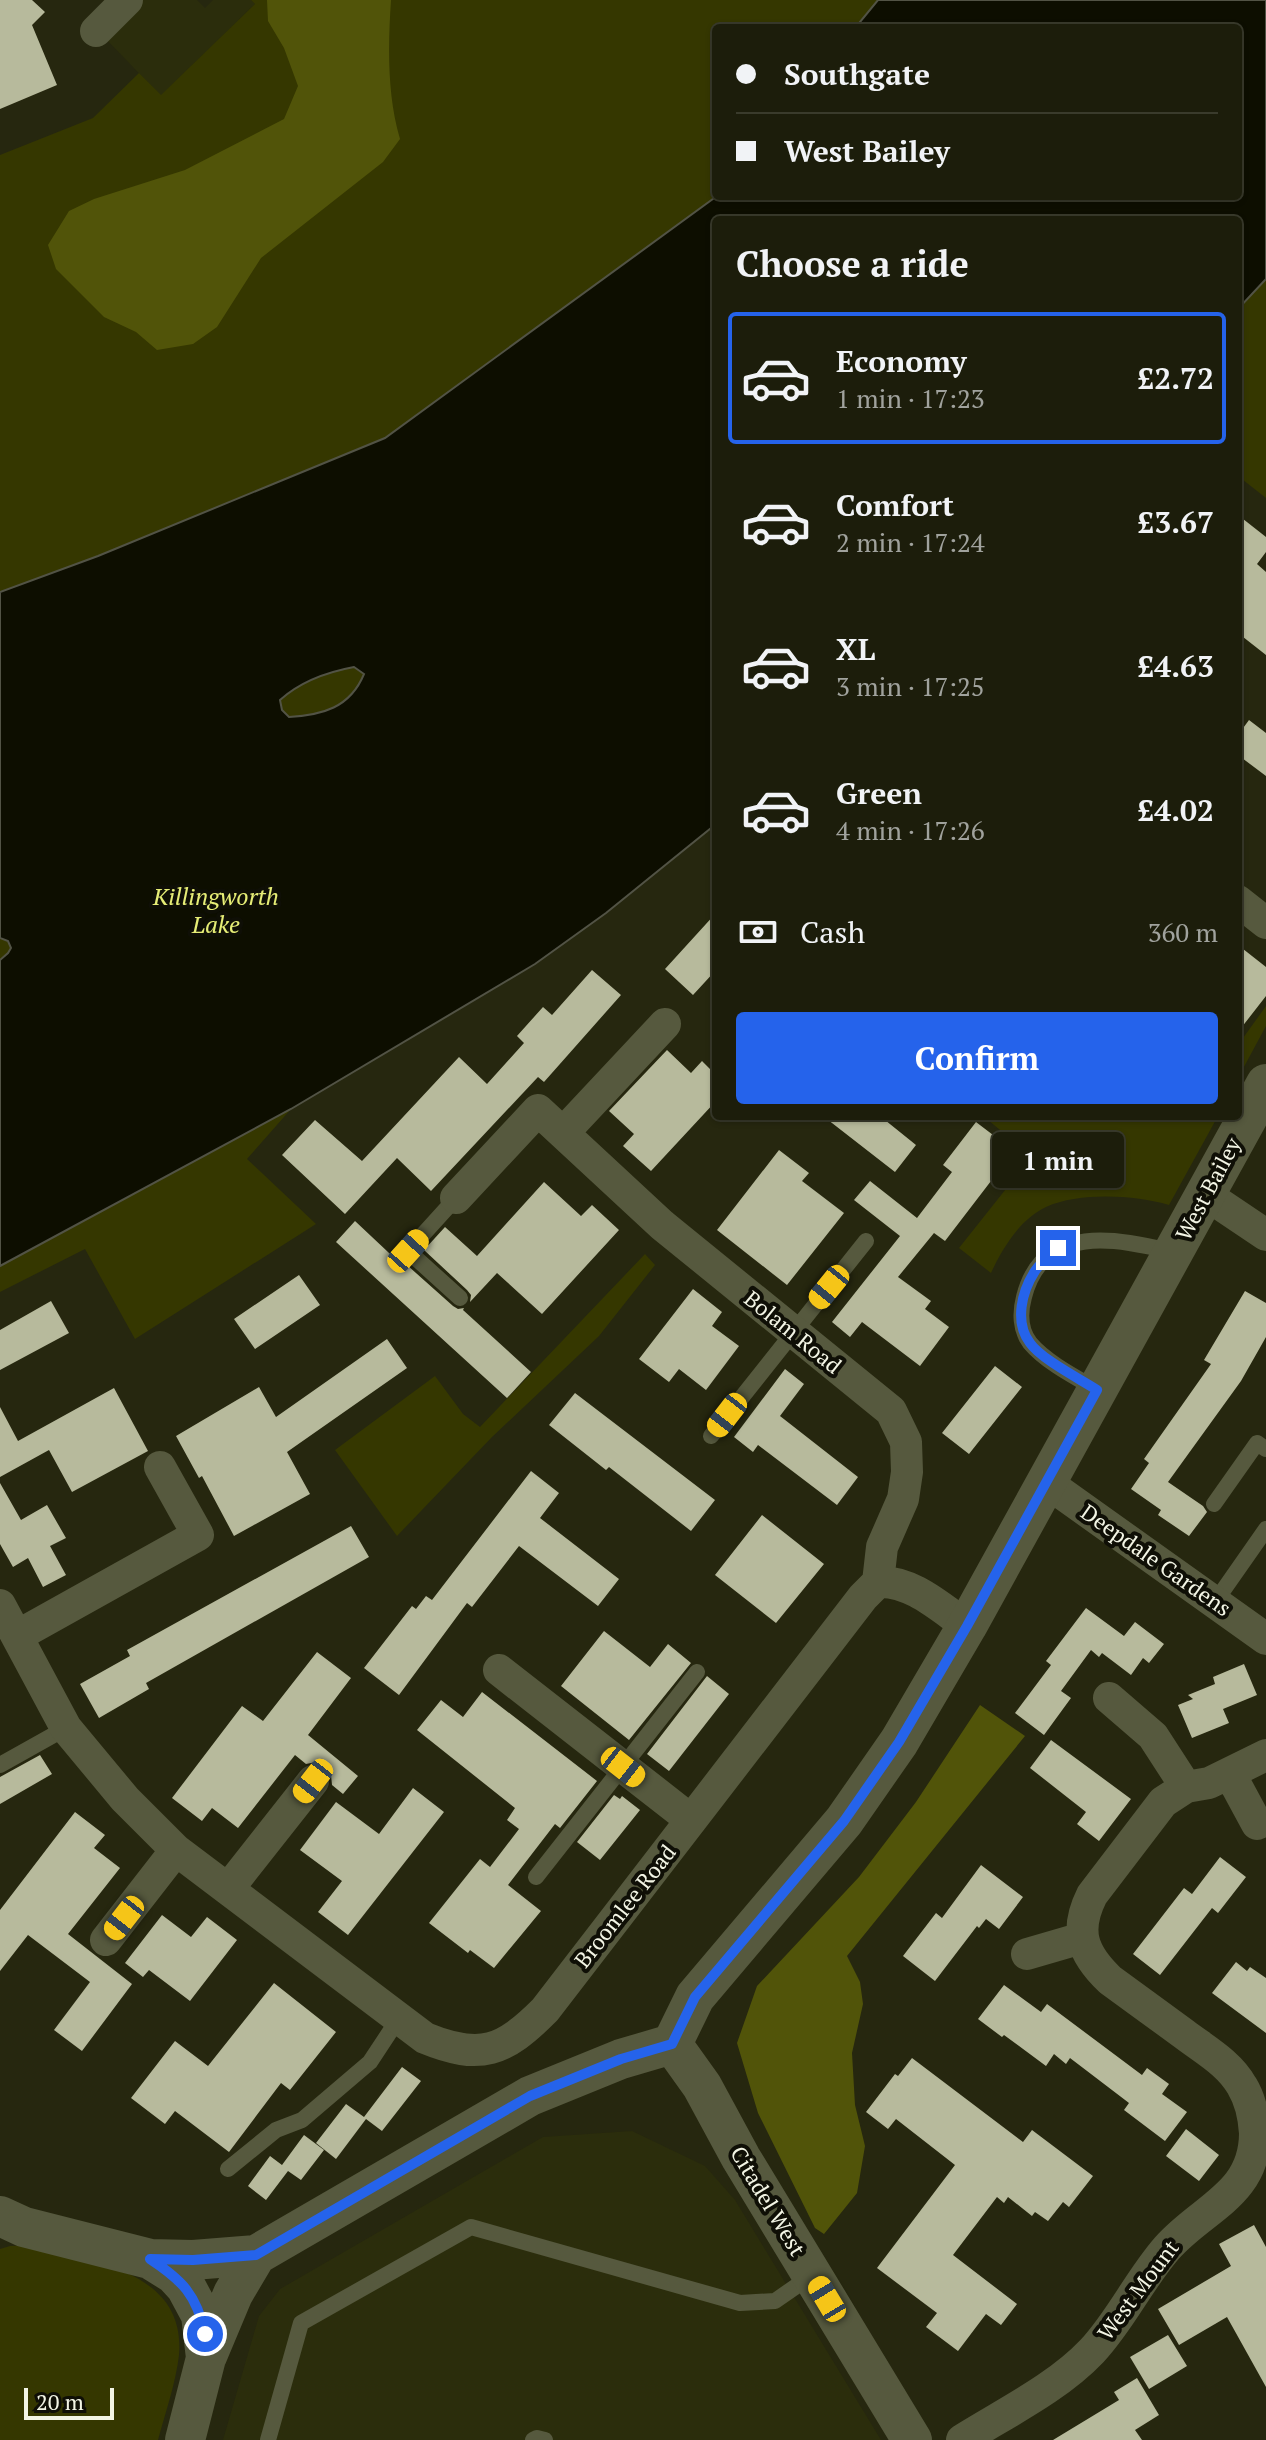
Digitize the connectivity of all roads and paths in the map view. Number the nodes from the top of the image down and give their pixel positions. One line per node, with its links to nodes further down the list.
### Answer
1 (127, 0): 2 (street)
2 (96, 31)
3 (1242, 906): 4 (street)
4 (1263, 933)
5 (665, 1024): 7 (street)
6 (1266, 1084): 8 (street, West Bailey)
7 (563, 1133): 9 (street, Bolam Road); 14 (street, Bolam Road)
8 (1205, 1194): 10 (street); 12 (street, West Bailey)
9 (456, 1198): 13 (lane)
10 (1266, 1235)
11 (866, 1241): 14 (lane)
12 (1174, 1252): 15 (street, West Bailey); 15 (lane, West Bailey)
13 (460, 1298)
14 (793, 1332): 16 (lane); 23 (street, Bolam Road)
15 (1097, 1390): 19 (street, West Bailey)
16 (711, 1436)
17 (1266, 1449): 20 (lane)
18 (160, 1467): 27 (street)
19 (1046, 1482): 24 (street, Deepdale Gardens); 26 (street, West Bailey)
20 (1214, 1504)
21 (1266, 1529): 22 (lane)
22 (1259, 1554): 24 (lane)
23 (878, 1582): 26 (street); 39 (street, Broomlee Road)
24 (1215, 1602): 28 (street, Deepdale Gardens)
25 (0, 1605): 27 (street, Broomlee Road)
26 (967, 1626): 48 (street, West Bailey)
27 (17, 1636): 32 (street, Broomlee Road)
28 (1266, 1639)
29 (499, 1670): 35 (street)
30 (697, 1672): 35 (lane)
31 (1109, 1698): 38 (street)
32 (66, 1728): 34 (lane); 41 (street, Broomlee Road)
33 (1266, 1755): 36 (street)
34 (1, 1762)
35 (623, 1767): 39 (street); 42 (lane)
36 (1230, 1774): 38 (street); 40 (street)
37 (313, 1781): 43 (street)
38 (1186, 1787): 44 (street)
39 (691, 1820): 47 (street, Broomlee Road)
40 (1257, 1824)
41 (176, 1850): 43 (street, Broomlee Road); 45 (street)
42 (536, 1877)
43 (228, 1889): 47 (street, Broomlee Road)
44 (1082, 1938): 46 (street); 50 (street, West Mount)
45 (106, 1940)
46 (1027, 1954)
47 (399, 2018): 49 (lane)
48 (672, 2044): 52 (street); 54 (street, Citadel West)
49 (228, 2169)
50 (1256, 2180): 61 (street, West Mount)
51 (8, 2224): 53 (street)
52 (256, 2255): 53 (street); 55 (street)
53 (150, 2259): 55 (street)
54 (812, 2275): 57 (lane); 60 (street, Citadel West)
55 (206, 2358): 56 (street)
56 (185, 2440)
57 (268, 2440)
58 (533, 2440): 59 (lane)
59 (545, 2440)
60 (912, 2440)
61 (962, 2440)

